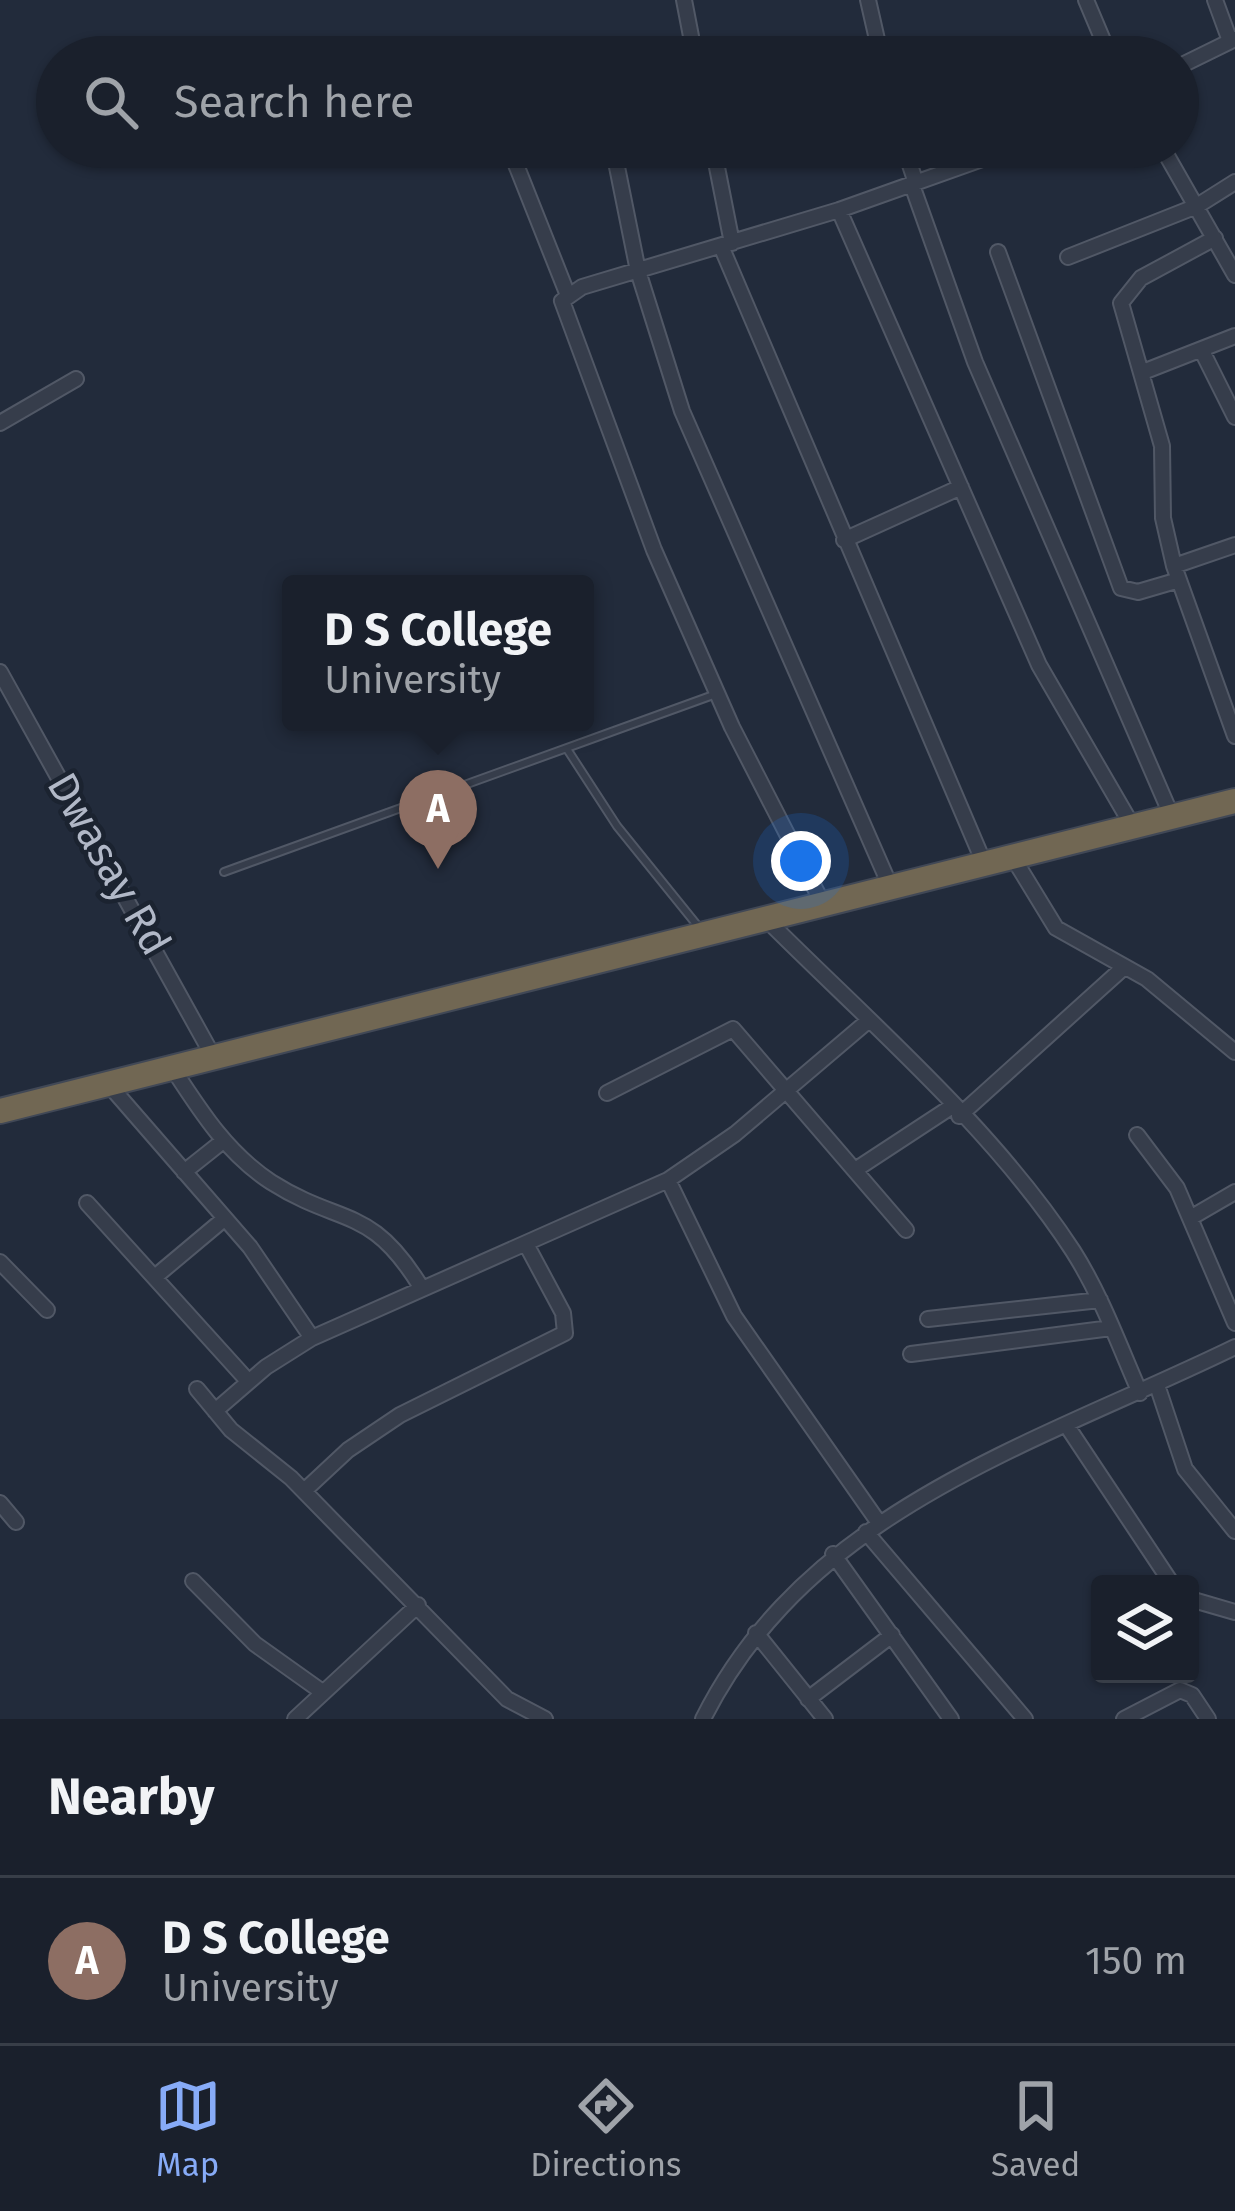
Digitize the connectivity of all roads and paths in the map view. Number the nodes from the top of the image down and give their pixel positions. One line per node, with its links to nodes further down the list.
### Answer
1 (684, 0): 5 (street)
2 (868, 0): 6 (street)
3 (1086, 0): 7 (street)
4 (1215, 0): 8 (street)
5 (691, 36)
6 (876, 36)
7 (1101, 36)
8 (1232, 40): 9 (street)
9 (1199, 56)
10 (517, 168): 26 (street)
11 (617, 168): 24 (street)
12 (716, 168): 21 (street)
13 (910, 168): 17 (street)
14 (958, 168): 17 (street)
15 (1174, 168): 18 (street)
16 (1235, 182): 18 (street)
17 (914, 184): 19 (street); 42 (street)
18 (1197, 206): 20 (street); 23 (street)
19 (839, 210): 21 (street); 33 (street)
20 (1215, 238): 25 (street); 29 (street)
21 (727, 244): 24 (street); 34 (street)
22 (998, 252): 36 (street)
23 (1068, 257)
24 (638, 272): 26 (street); 47 (street)
25 (1235, 275)
26 (567, 293): 38 (street)
27 (1235, 336): 28 (street)
28 (1202, 351): 29 (street); 31 (street)
29 (1143, 372): 36 (street)
30 (76, 379): 32 (street)
31 (1235, 417)
32 (0, 423)
33 (962, 487): 34 (street); 43 (street)
34 (844, 540): 45 (street)
35 (1235, 544): 36 (street)
36 (1176, 573): 39 (street)
37 (0, 672): 54 (street, Dwasay Rd)
38 (716, 694): 40 (lane); 48 (street)
39 (1235, 736)
40 (567, 749): 46 (lane); 50 (lane)
41 (1235, 801): 42 (highway)
42 (1172, 817): 43 (highway)
43 (1133, 827): 44 (highway)
44 (1012, 856): 45 (highway); 51 (street)
45 (984, 863): 47 (highway)
46 (224, 872)
47 (890, 888): 48 (highway)
48 (823, 904): 49 (highway)
49 (766, 920): 50 (highway); 52 (street)
50 (707, 937): 54 (highway)
51 (1122, 969): 53 (street); 60 (street)
52 (868, 1021): 57 (street); 60 (street)
53 (1235, 1052)
54 (214, 1058): 55 (highway)
55 (173, 1069): 56 (highway); 62 (street)
56 (110, 1086): 59 (highway); 64 (street)
57 (788, 1090): 58 (street); 63 (street); 65 (street)
58 (607, 1093)
59 (0, 1111)
60 (955, 1112): 63 (street); 75 (street)
61 (1137, 1135): 68 (street)
62 (223, 1141): 64 (street); 74 (street)
63 (855, 1170): 70 (street)
64 (184, 1172): 69 (street)
65 (668, 1180): 71 (street); 92 (street)
66 (1235, 1192): 68 (street)
67 (87, 1203): 73 (street)
68 (1192, 1216): 78 (street)
69 (224, 1219): 73 (street); 80 (street)
70 (906, 1230)
71 (526, 1244): 74 (street); 89 (street)
72 (0, 1262): 76 (street)
73 (156, 1276): 83 (street)
74 (421, 1287): 80 (street)
75 (1100, 1300): 77 (street); 79 (street)
76 (47, 1310)
77 (928, 1319)
78 (1235, 1323)
79 (1112, 1328): 82 (street); 86 (street)
80 (312, 1338): 83 (street)
81 (1235, 1347): 84 (street)
82 (911, 1354)
83 (248, 1381): 87 (street)
84 (1157, 1385): 86 (street); 93 (street)
85 (197, 1389): 87 (street)
86 (1140, 1393): 88 (street)
87 (215, 1411): 89 (street)
88 (1067, 1426): 92 (street); 95 (street)
89 (304, 1491): 98 (street)
90 (0, 1504): 91 (street)
91 (16, 1522)
92 (872, 1528): 94 (street); 109 (street)
93 (1235, 1531)
94 (832, 1554): 100 (street); 101 (street)
95 (1166, 1575)
96 (193, 1581): 102 (street)
97 (1199, 1602): 99 (street)
98 (418, 1605): 102 (street); 105 (street)
99 (1235, 1612)
100 (756, 1633): 103 (street); 106 (street)
101 (892, 1635): 103 (street); 108 (street)
102 (321, 1690): 104 (street)
103 (808, 1699): 107 (street)
104 (295, 1719)
105 (545, 1719)
106 (703, 1719)
107 (826, 1719)
108 (951, 1719)
109 (1024, 1719)
110 (1124, 1719): 111 (street)
111 (1208, 1719)

